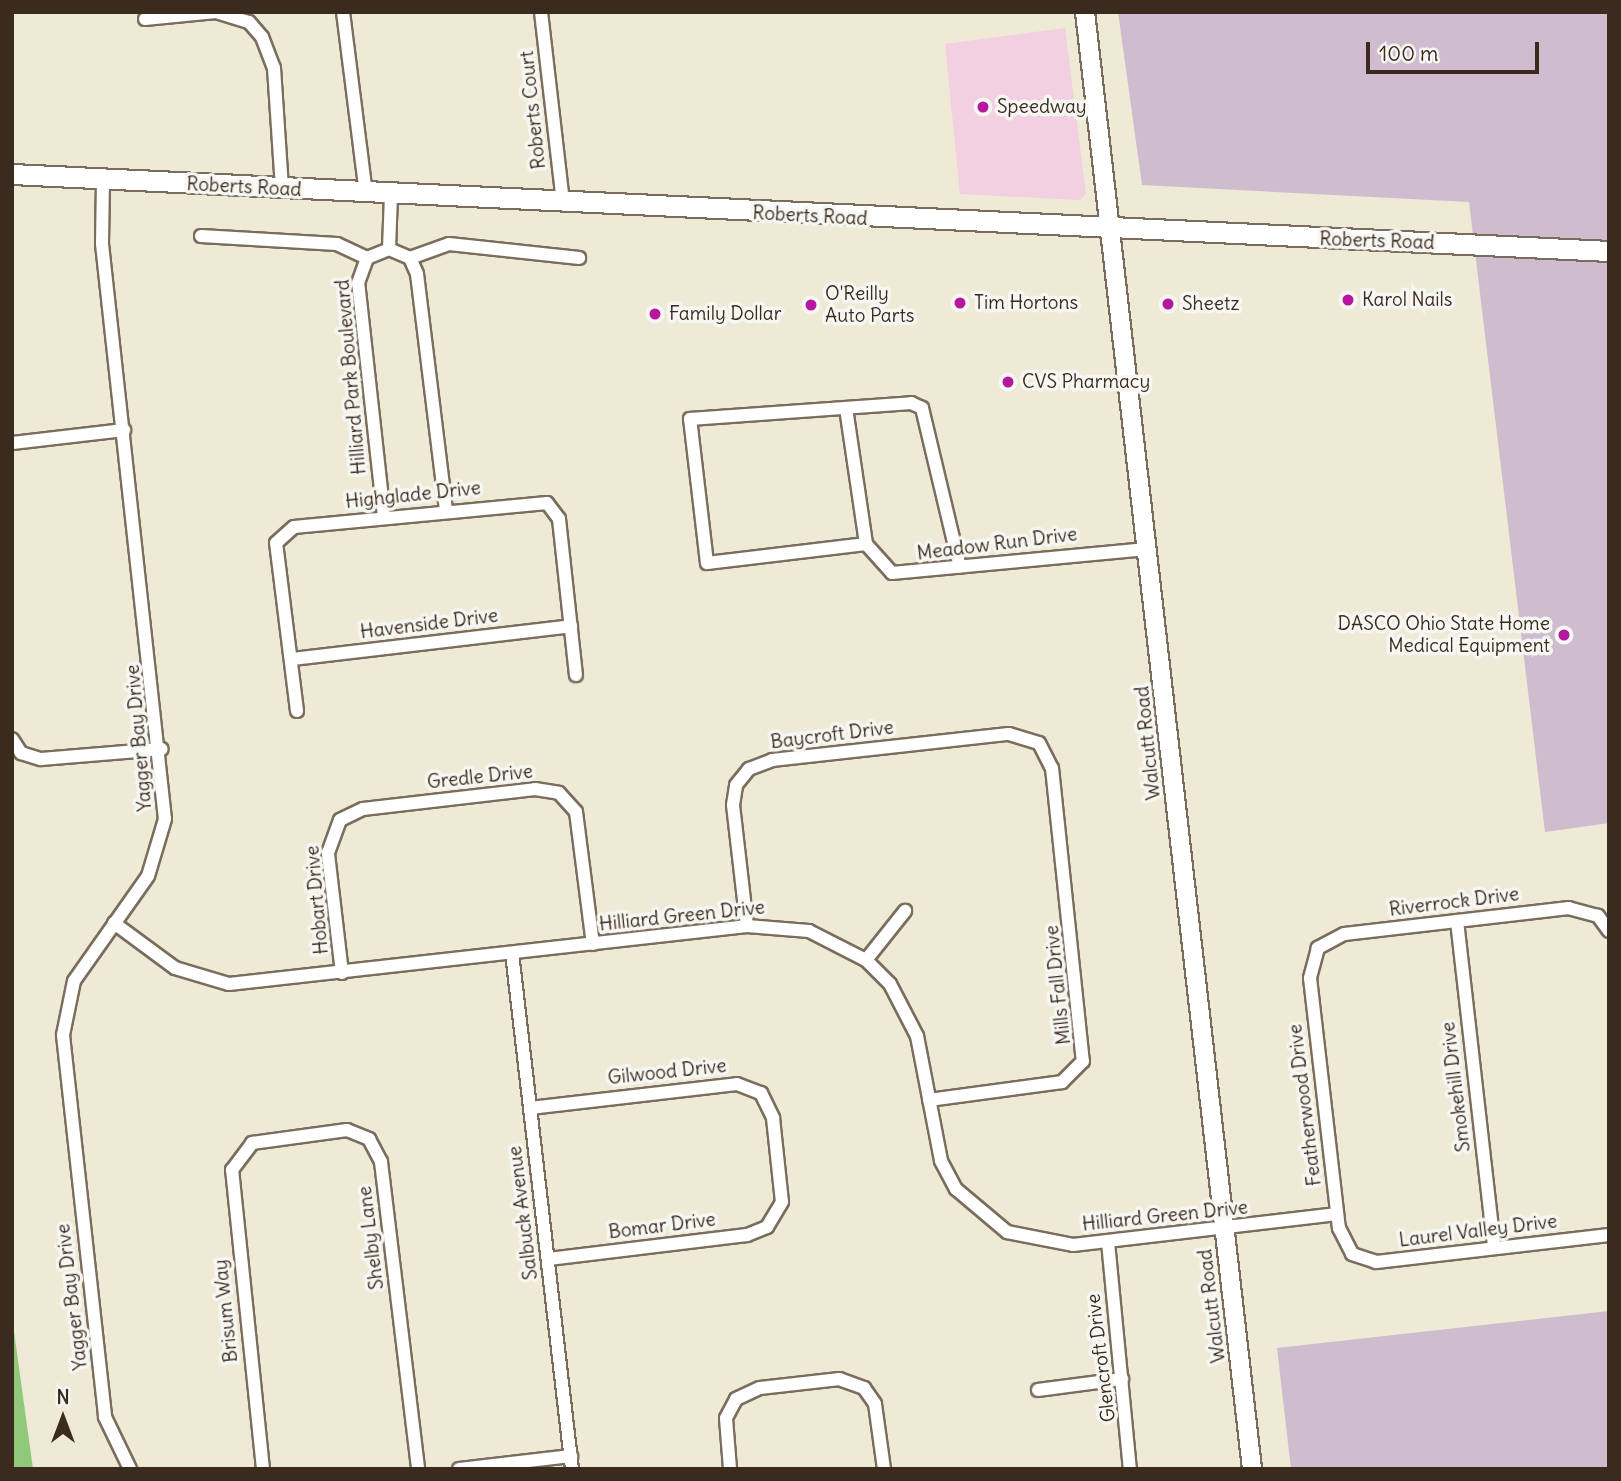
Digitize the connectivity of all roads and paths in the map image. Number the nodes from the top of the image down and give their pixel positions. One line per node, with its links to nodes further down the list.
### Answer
1 (342, 12): 8 (street)
2 (541, 12): 10 (street, Roberts Court)
3 (1085, 12): 11 (street, Walcutt Road)
4 (145, 19): 7 (street)
5 (12, 174): 6 (main road, Roberts Road)
6 (103, 180): 7 (main road, Roberts Road); 19 (street, Yagger Bay Drive)
7 (282, 189): 8 (main road, Roberts Road)
8 (366, 194): 9 (main road, Roberts Road)
9 (391, 195): 10 (main road, Roberts Road); 13 (street)
10 (563, 203): 11 (main road, Roberts Road)
11 (1110, 230): 14 (main road, Roberts Road); 24 (street, Walcutt Road)
12 (201, 236): 15 (street)
13 (389, 249): 15 (street, Hilliard Park Boulevard); 16 (street)
14 (1609, 251)
15 (367, 258): 22 (street, Hilliard Park Boulevard)
16 (410, 258): 17 (street); 21 (street)
17 (579, 258)
18 (846, 408): 23 (street); 23 (street); 25 (street)
19 (124, 430): 20 (street); 32 (street, Yagger Bay Drive)
20 (12, 443)
21 (446, 511): 22 (street, Highglade Drive); 26 (street, Highglade Drive)
22 (384, 517): 27 (street, Highglade Drive)
23 (866, 544): 25 (street, Meadow Run Drive)
24 (1147, 549): 25 (street, Meadow Run Drive); 49 (street, Walcutt Road)
25 (960, 567)
26 (570, 626): 27 (street, Havenside Drive); 28 (street)
27 (292, 659): 29 (street)
28 (576, 675)
29 (297, 711)
30 (12, 739): 32 (street)
31 (1039, 743): 37 (street, Baycroft Drive); 44 (street, Mills Fall Drive)
32 (162, 749): 36 (street, Yagger Bay Drive)
33 (335, 825): 39 (street, Gredle Drive); 43 (street, Hobart Drive)
34 (905, 911): 42 (street)
35 (1457, 921): 38 (street, Riverrock Drive); 40 (street, Riverrock Drive); 52 (street, Smokehill Drive)
36 (114, 923): 43 (street, Hilliard Green Drive); 58 (street, Yagger Bay Drive)
37 (747, 926): 39 (street, Hilliard Green Drive); 42 (street, Hilliard Green Drive)
38 (1609, 930)
39 (593, 944): 41 (street, Hilliard Green Drive)
40 (1318, 948): 47 (street, Featherwood Drive)
41 (512, 953): 43 (street, Hilliard Green Drive); 45 (street, Salbuck Avenue)
42 (866, 960): 44 (street, Hilliard Green Drive)
43 (342, 973)
44 (929, 1100): 51 (street, Hilliard Green Drive)
45 (530, 1108): 48 (street, Gilwood Drive); 54 (street, Salbuck Avenue)
46 (241, 1151): 59 (street, Brisum Way); 60 (street, Shelby Lane)
47 (1337, 1214): 49 (street, Hilliard Green Drive); 53 (street, Featherwood Drive)
48 (775, 1218): 54 (street, Bomar Drive)
49 (1224, 1229): 51 (street, Hilliard Green Drive); 65 (street, Walcutt Road)
50 (1609, 1235): 52 (street, Laurel Valley Drive)
51 (1108, 1242): 55 (street, Glencroft Drive)
52 (1494, 1248): 53 (street, Laurel Valley Drive)
53 (1352, 1255)
54 (548, 1259): 57 (street, Salbuck Avenue)
55 (1122, 1379): 56 (street); 64 (street, Glencroft Drive)
56 (1038, 1390)
57 (572, 1462): 61 (street)
58 (130, 1469)
59 (263, 1469)
60 (418, 1469)
61 (459, 1469)
62 (730, 1469): 63 (street)
63 (884, 1469)
64 (1130, 1469)
65 (1252, 1469)

